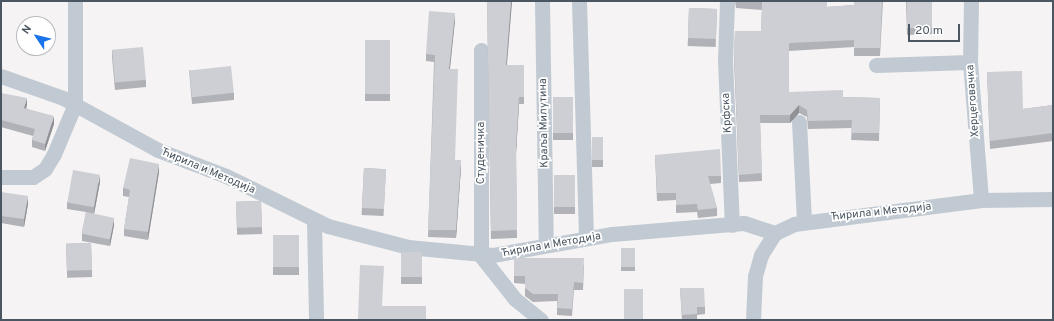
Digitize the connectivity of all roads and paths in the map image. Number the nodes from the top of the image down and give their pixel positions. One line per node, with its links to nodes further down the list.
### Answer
1 (75, 1): 10 (street)
2 (542, 1): 20 (street, Краља Милутина)
3 (579, 1): 19 (street)
4 (727, 1): 17 (street, Крфска)
5 (971, 1): 7 (street, Херцеговачка)
6 (480, 50): 21 (street, Студеничка)
7 (970, 62): 8 (street); 14 (street, Херцеговачка)
8 (876, 65)
9 (1, 76): 10 (street, Ћирила и Методија)
10 (75, 104): 12 (street); 15 (street, Ћирила и Методија)
11 (799, 122): 16 (street)
12 (1, 177)
13 (1053, 199): 14 (street, Ћирила и Методија)
14 (981, 200): 16 (street, Ћирила и Методија)
15 (314, 220): 21 (street, Ћирила и Методија); 23 (street)
16 (804, 221): 18 (street, Ћирила и Методија)
17 (732, 224): 18 (street, Ћирила и Методија); 19 (street, Ћирила и Методија)
18 (775, 233): 25 (street)
19 (586, 238): 20 (street, Ћирила и Методија)
20 (546, 244): 21 (street, Ћирила и Методија)
21 (481, 256): 22 (street)
22 (526, 314): 24 (street)
23 (316, 320)
24 (541, 320)
25 (753, 320)

